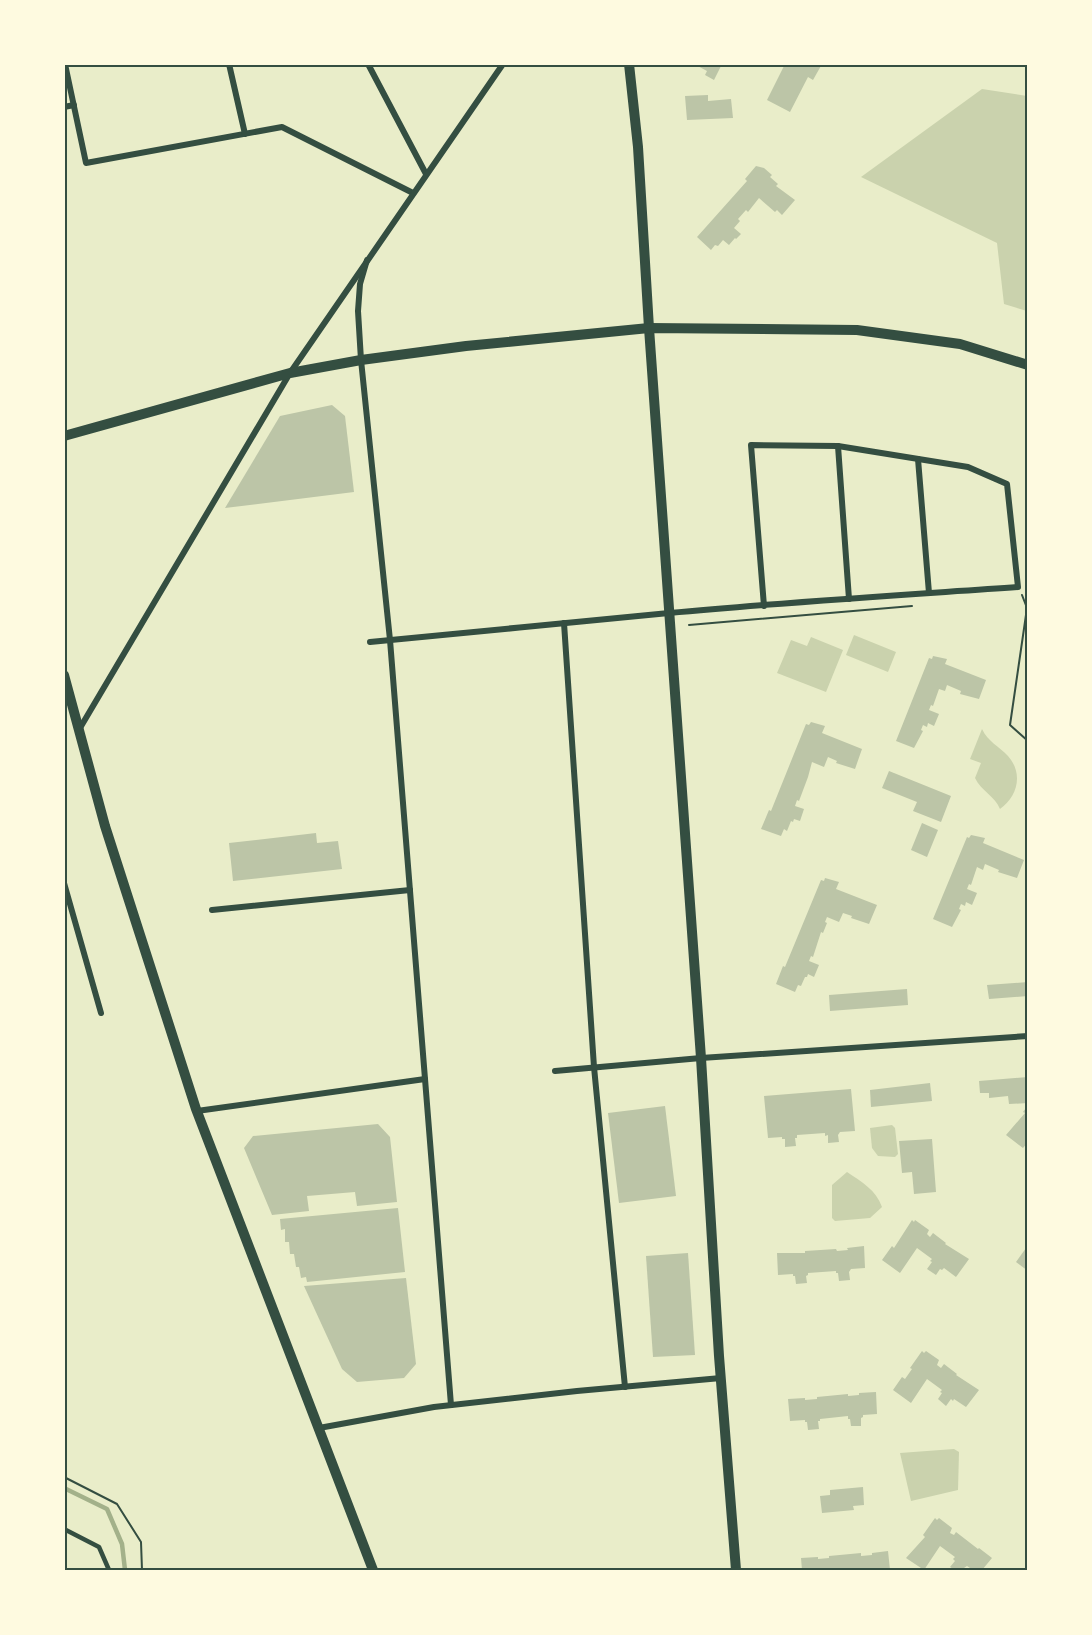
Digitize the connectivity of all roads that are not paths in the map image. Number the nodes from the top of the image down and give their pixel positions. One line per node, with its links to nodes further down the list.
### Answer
1 (65, 64): 6 (street)
2 (229, 64): 8 (street)
3 (368, 64): 9 (street)
4 (503, 64): 9 (street)
5 (629, 64): 12 (street)
6 (74, 105): 7 (street); 8 (street)
7 (64, 107)
8 (245, 134): 10 (street)
9 (426, 174): 10 (street)
10 (413, 193): 11 (street)
11 (368, 260): 13 (street); 15 (street)
12 (649, 328): 13 (street); 14 (street); 22 (street)
13 (361, 360): 15 (street); 24 (street)
14 (1028, 365)
15 (290, 373): 16 (street); 27 (street)
16 (64, 436)
17 (838, 446): 18 (street); 20 (street); 21 (street)
18 (918, 459): 19 (street); 19 (street)
19 (929, 593): 20 (street)
20 (849, 599): 21 (street)
21 (764, 606): 22 (street)
22 (670, 613): 23 (street); 33 (street)
23 (564, 623): 24 (street); 34 (street)
24 (390, 640): 25 (street); 29 (street)
25 (370, 642)
26 (64, 675): 27 (street)
27 (80, 728): 37 (street)
28 (65, 888): 31 (street)
29 (410, 890): 30 (street); 36 (street)
30 (212, 910)
31 (101, 1013)
32 (1028, 1036): 33 (street)
33 (701, 1058): 34 (street); 38 (street)
34 (594, 1067): 35 (street); 39 (street)
35 (555, 1071)
36 (425, 1079): 37 (street); 40 (street)
37 (197, 1111): 41 (street)
38 (721, 1378): 39 (street); 45 (street)
39 (625, 1386): 40 (street)
40 (451, 1405): 41 (street)
41 (318, 1428): 44 (street)
42 (64, 1529): 43 (lane)
43 (109, 1570)
44 (373, 1570)
45 (736, 1570)

